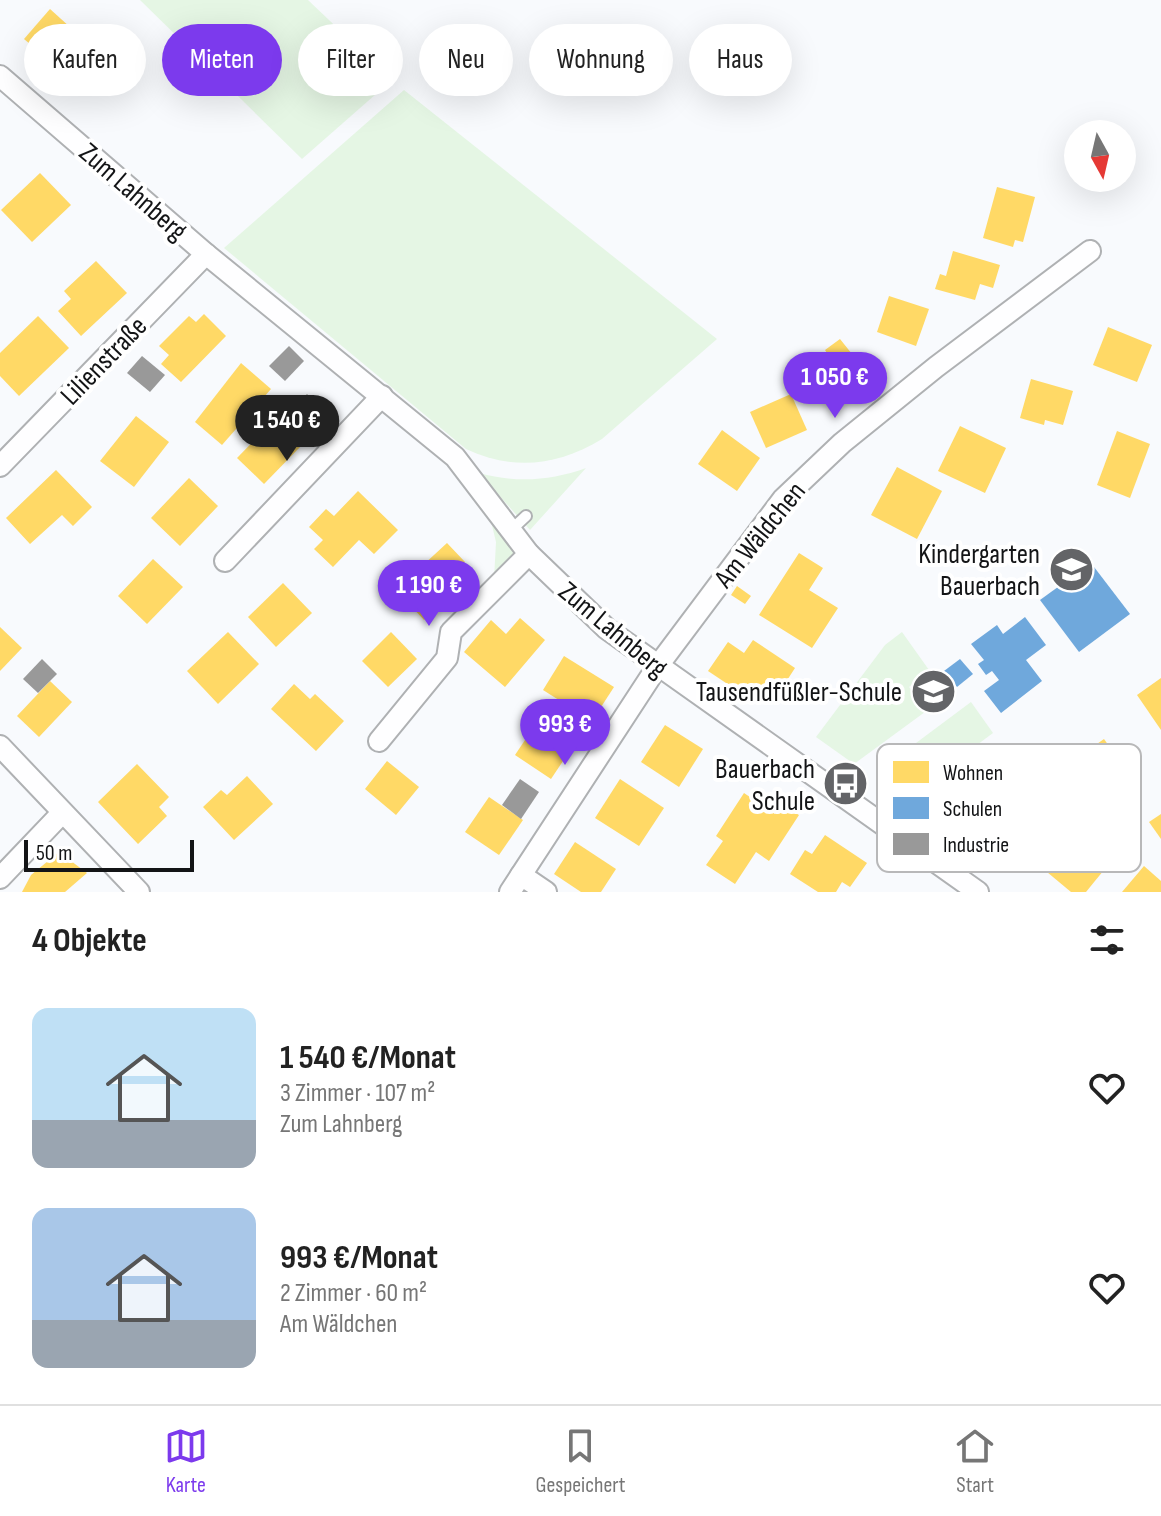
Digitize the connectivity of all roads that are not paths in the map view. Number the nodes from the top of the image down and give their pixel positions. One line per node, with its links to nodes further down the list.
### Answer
1 (0, 76): 3 (street, Zum Lahnberg)
2 (1090, 251): 8 (street, Am Wäldchen)
3 (206, 254): 4 (street, Zum Lahnberg); 5 (street, Lilienstraße)
4 (382, 396): 6 (street, Zum Lahnberg); 7 (street)
5 (0, 466)
6 (529, 554): 8 (street, Zum Lahnberg); 9 (street)
7 (225, 561)
8 (657, 667): 12 (street, Zum Lahnberg); 15 (street, Am Wäldchen)
9 (379, 741)
10 (0, 746): 11 (street)
11 (62, 813): 14 (street); 16 (street)
12 (877, 821)
13 (949, 872): 18 (street, Zum Lahnberg)
14 (0, 878)
15 (515, 884): 17 (street)
16 (139, 892)
17 (546, 892)
18 (978, 892)

